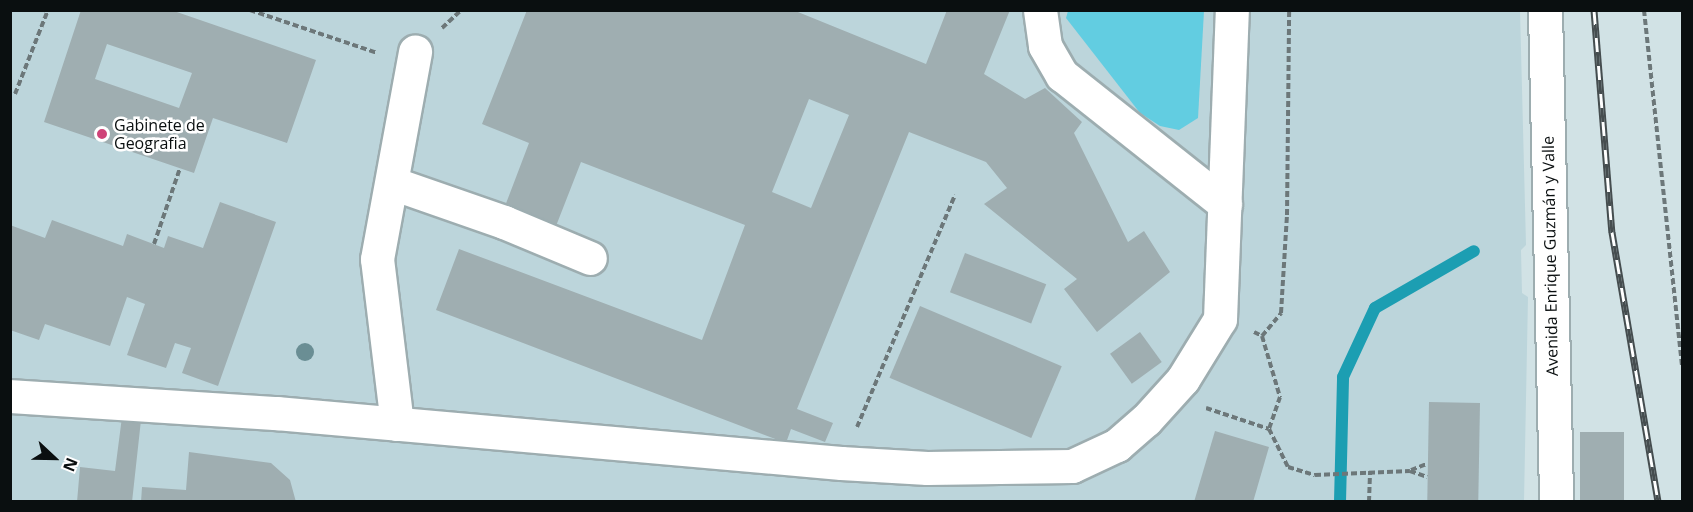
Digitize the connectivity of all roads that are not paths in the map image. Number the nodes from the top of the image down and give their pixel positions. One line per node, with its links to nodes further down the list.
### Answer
1 (1040, 10): 6 (street)
2 (1232, 10): 6 (street)
3 (1545, 10): 10 (street, Avenida Enrique Guzmán y Valle)
4 (414, 58): 5 (street)
5 (392, 183): 7 (street); 9 (street)
6 (1225, 204): 9 (street)
7 (590, 258)
8 (10, 396): 9 (street)
9 (397, 424)
10 (1556, 501)

